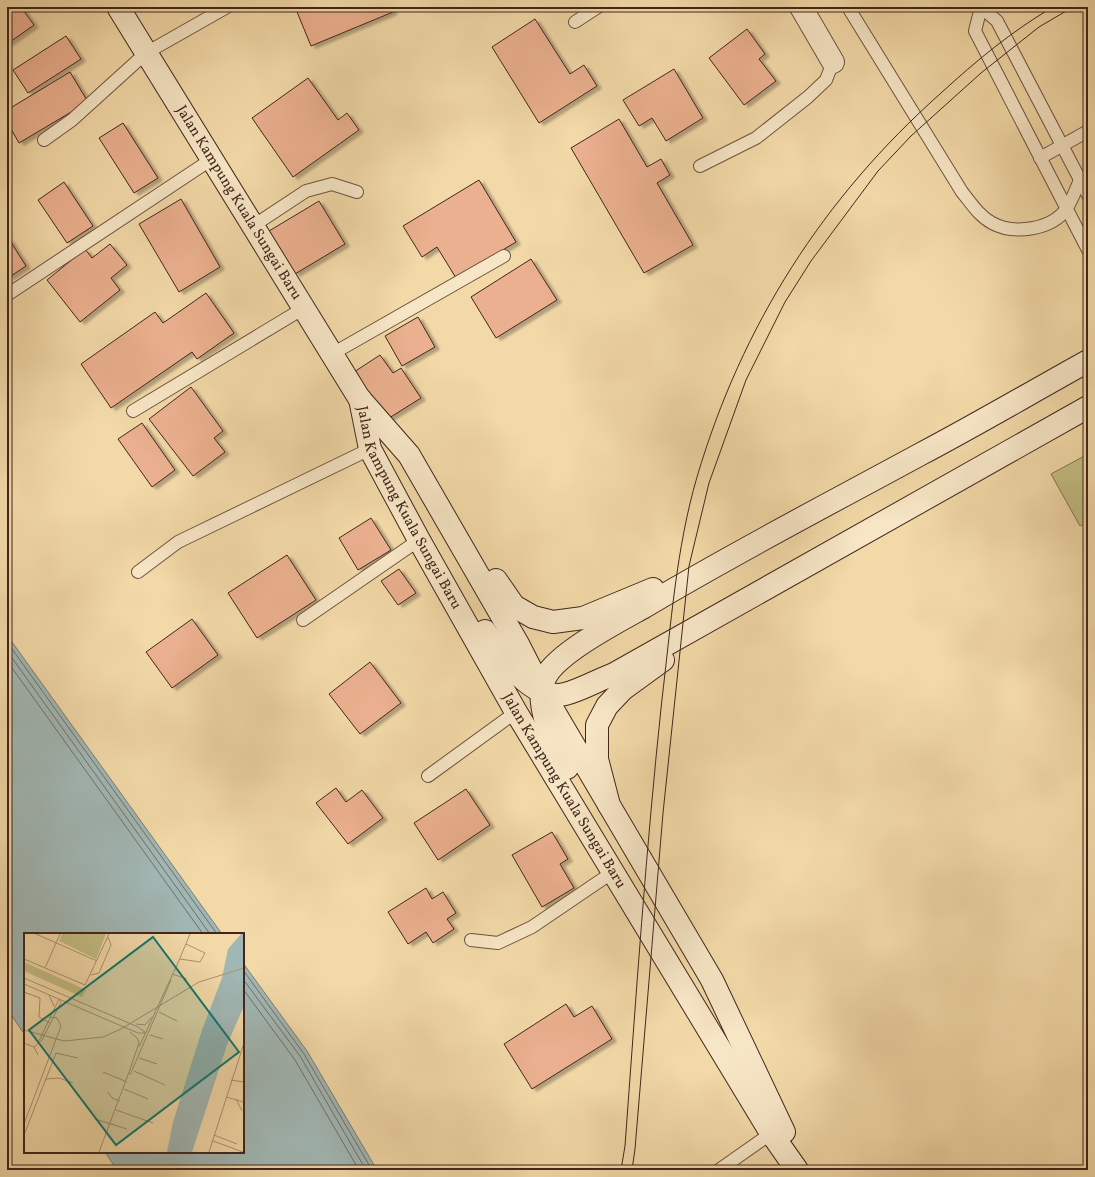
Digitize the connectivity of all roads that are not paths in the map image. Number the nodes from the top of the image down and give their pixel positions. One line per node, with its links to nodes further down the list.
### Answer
1 (118, 7): 7 (street, Jalan Kampung Kuala Sungai Baru)
2 (227, 7): 7 (lane)
3 (598, 7): 6 (lane)
4 (801, 7): 8 (street)
5 (848, 7): 18 (lane)
6 (576, 22)
7 (146, 53): 10 (lane); 13 (street, Jalan Kampung Kuala Sungai Baru)
8 (833, 62): 14 (lane)
9 (1088, 131): 11 (lane)
10 (44, 140)
11 (1062, 145): 12 (lane); 12 (lane); 15 (lane)
12 (1040, 158): 18 (lane)
13 (212, 159): 19 (street, Jalan Kampung Kuala Sungai Baru); 22 (lane)
14 (700, 166)
15 (1080, 180): 17 (lane); 18 (lane)
16 (357, 192): 19 (lane)
17 (1088, 194)
18 (1066, 209): 20 (lane)
19 (253, 226): 23 (street, Jalan Kampung Kuala Sungai Baru)
20 (1088, 250)
21 (504, 256): 25 (lane)
22 (7, 296)
23 (304, 308): 25 (street, Jalan Kampung Kuala Sungai Baru); 30 (lane)
24 (1088, 348): 27 (street)
25 (332, 354): 28 (street, Jalan Kampung Kuala Sungai Baru)
26 (1088, 361): 27 (street)
27 (1064, 374): 35 (street)
28 (359, 398): 31 (street, Jalan Kampung Kuala Sungai Baru); 32 (street, Jalan Kampung Kuala Sungai Baru)
29 (1088, 407): 37 (street)
30 (133, 411)
31 (370, 449): 33 (street, Jalan Kampung Kuala Sungai Baru); 36 (lane)
32 (409, 455): 35 (street); 39 (street, Jalan Kampung Kuala Sungai Baru)
33 (400, 504): 34 (street, Jalan Kampung Kuala Sungai Baru); 39 (street)
34 (419, 540): 38 (lane); 40 (street, Jalan Kampung Kuala Sungai Baru)
35 (713, 565): 39 (street)
36 (138, 572)
37 (747, 599): 39 (street); 42 (street)
38 (303, 620)
39 (542, 691): 42 (street, Jalan Kampung Kuala Sungai Baru); 44 (street)
40 (516, 712): 41 (lane); 43 (street, Jalan Kampung Kuala Sungai Baru)
41 (428, 776)
42 (609, 805): 46 (street, Jalan Kampung Kuala Sungai Baru)
43 (613, 872): 44 (street, Jalan Kampung Kuala Sungai Baru); 45 (lane)
44 (634, 907): 46 (street, Jalan Kampung Kuala Sungai Baru)
45 (471, 940)
46 (776, 1130): 47 (street, Jalan Kampung Kuala Sungai Baru); 48 (lane)
47 (796, 1169)
48 (719, 1170)

